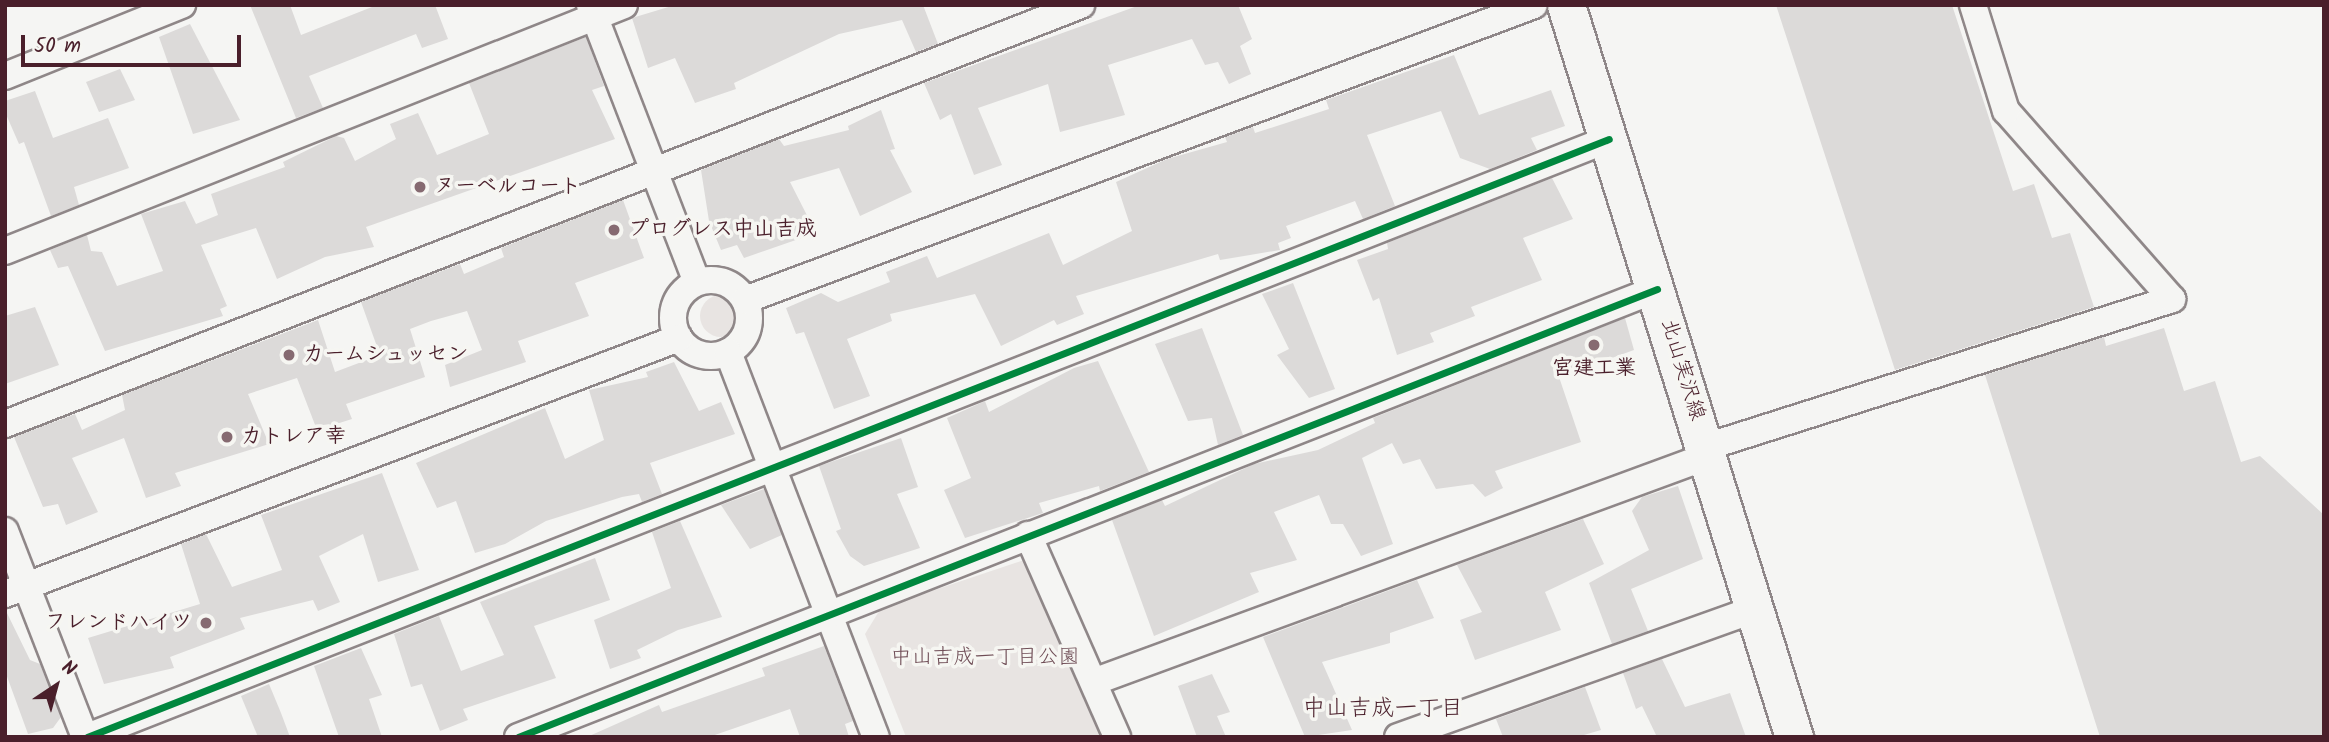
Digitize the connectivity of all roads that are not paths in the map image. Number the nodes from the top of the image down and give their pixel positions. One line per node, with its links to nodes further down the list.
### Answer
1 (182, 5): 8 (street)
2 (624, 5): 7 (street)
3 (1081, 5): 10 (street)
4 (1534, 5): 14 (street)
5 (1566, 5): 9 (street, 北山実沢線)
6 (1973, 5): 18 (street)
7 (592, 11): 10 (street); 11 (street)
8 (5, 76)
9 (1609, 139): 13 (street, 北山実沢線); 19 (street)
10 (653, 169): 12 (street); 17 (street)
11 (5, 251)
12 (697, 282): 14 (street); 15 (street)
13 (1657, 289): 18 (street, 北山実沢線); 21 (street)
14 (745, 300): 16 (street)
15 (679, 338): 16 (street); 22 (street)
16 (728, 352): 19 (street)
17 (5, 424)
18 (1707, 451): 23 (street, 北山実沢線); 25 (street)
19 (773, 469): 24 (street); 26 (street)
20 (5, 531): 22 (street)
21 (1028, 536): 24 (street); 25 (street)
22 (16, 590): 26 (street)
23 (1756, 609): 30 (street); 31 (street, 北山実沢線)
24 (829, 614): 27 (street); 28 (street)
25 (1096, 681): 29 (street)
26 (86, 737)
27 (518, 737)
28 (876, 737)
29 (1117, 737)
30 (1398, 737)
31 (1794, 737)

